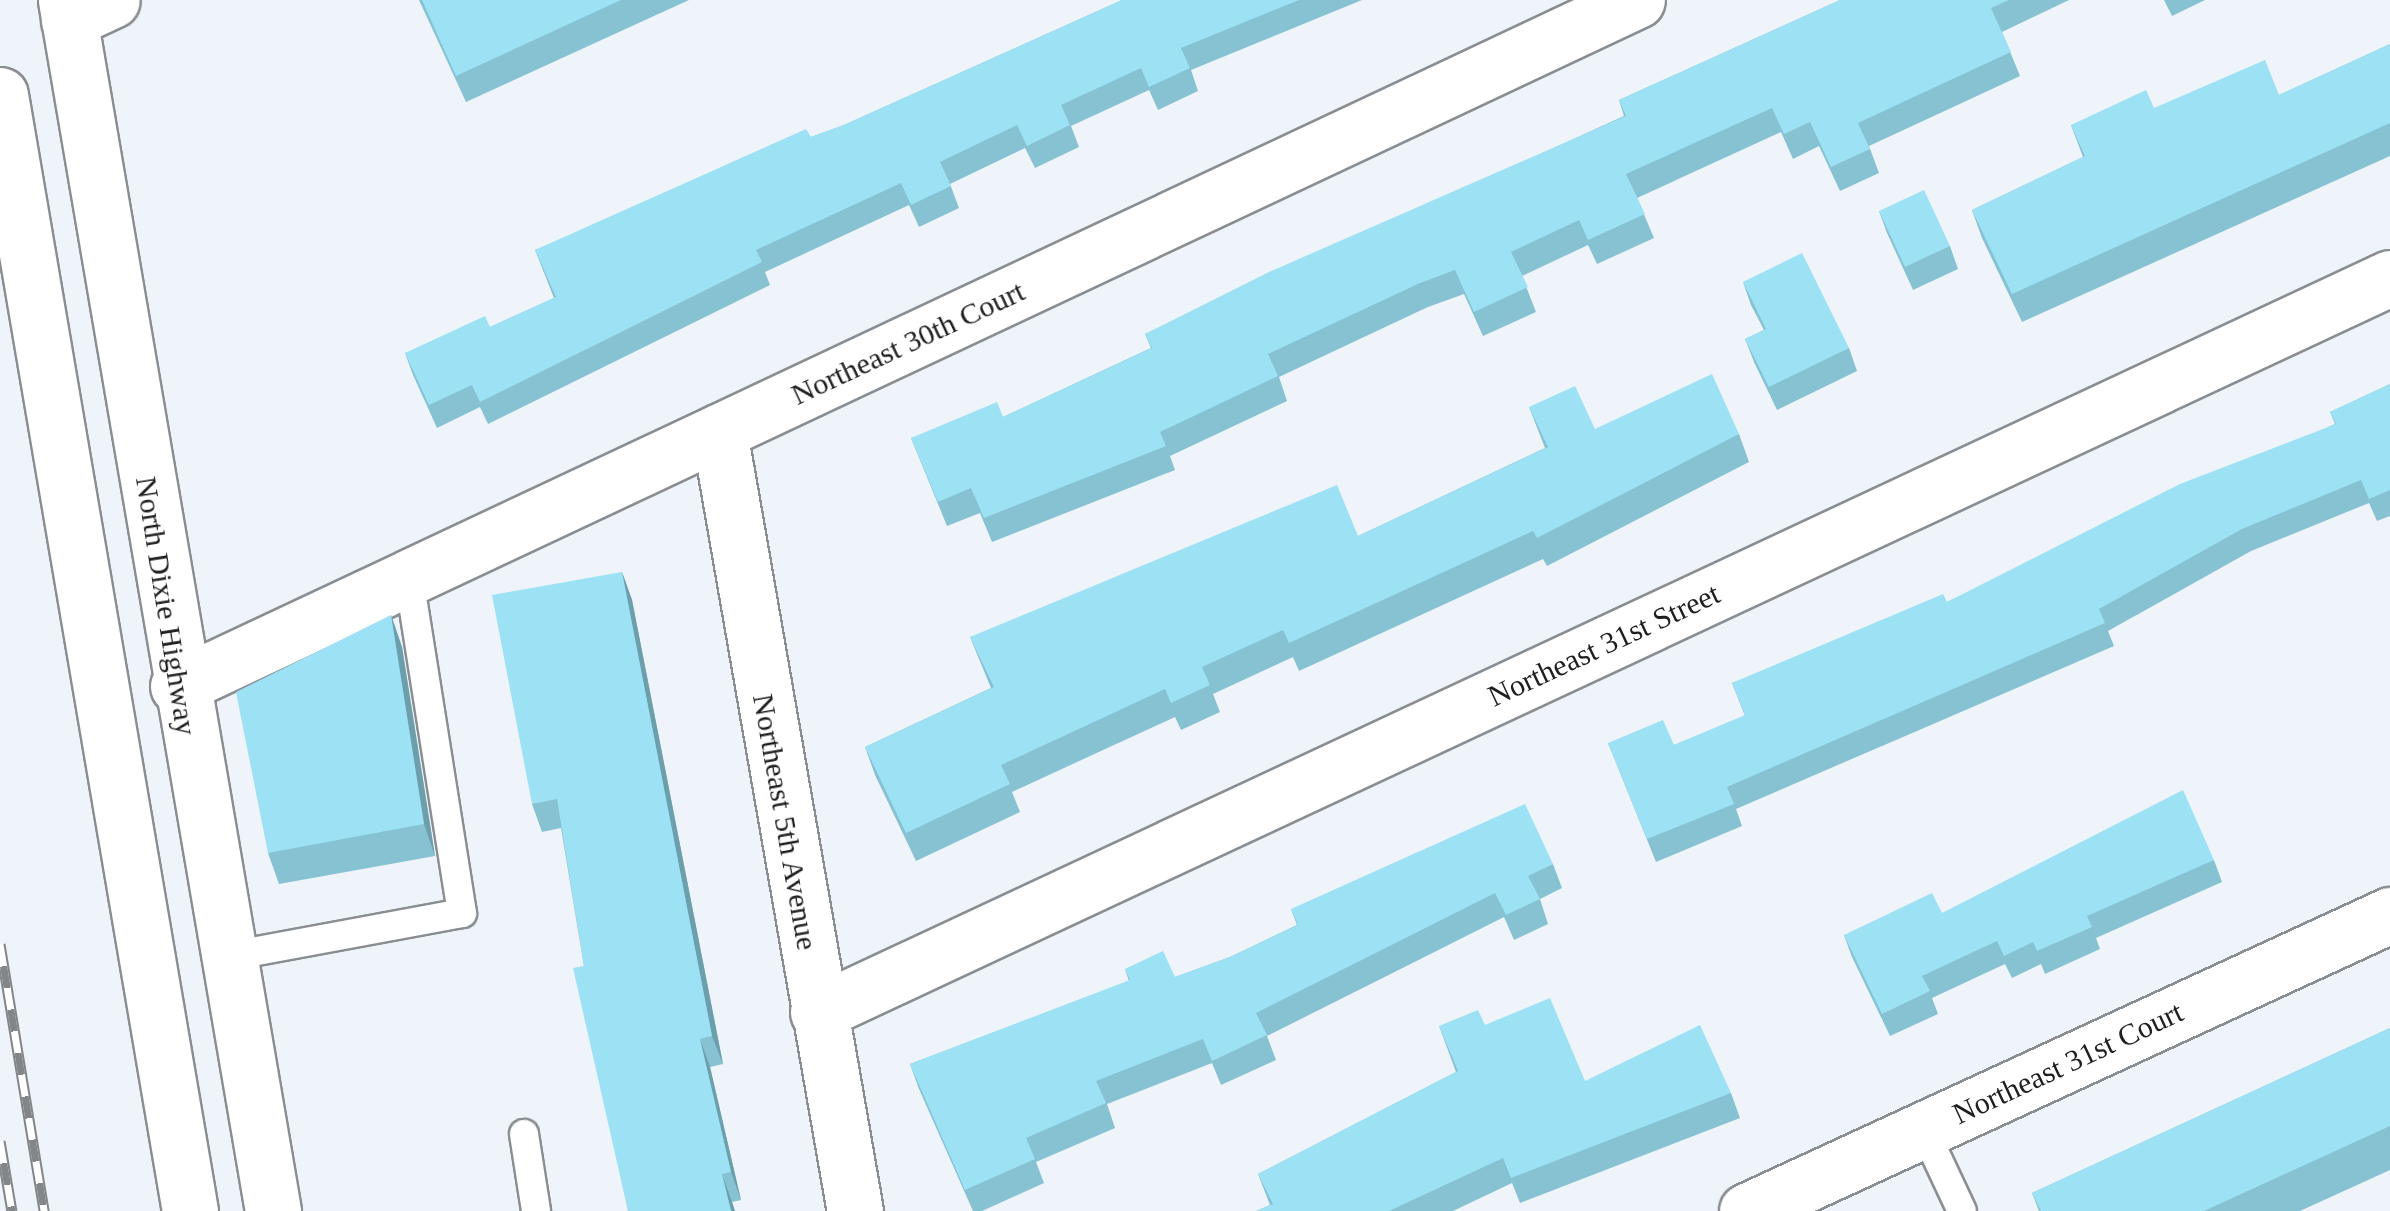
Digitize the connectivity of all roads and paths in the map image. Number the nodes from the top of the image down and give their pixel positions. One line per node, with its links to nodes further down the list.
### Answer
1 (1637, 0): 5 (street, Northeast 30th Court)
2 (82, 7): 7 (street, North Dixie Highway)
3 (0, 95): 13 (street)
4 (2390, 278): 10 (street, Northeast 31st Street)
5 (718, 432): 6 (street, Northeast 30th Court); 10 (street, Northeast 5th Avenue)
6 (409, 577): 7 (street, Northeast 30th Court); 9 (lane)
7 (178, 686): 9 (street, North Dixie Highway)
8 (2387, 923): 11 (street, Northeast 31st Court)
9 (225, 957): 14 (street, North Dixie Highway)
10 (818, 1012): 16 (street, Northeast 5th Avenue)
11 (1924, 1130): 17 (street, Northeast 31st Court); 18 (lane)
12 (524, 1134): 15 (lane)
13 (190, 1211)
14 (273, 1211)
15 (536, 1211)
16 (855, 1211)
17 (1746, 1211)
18 (1962, 1211)

